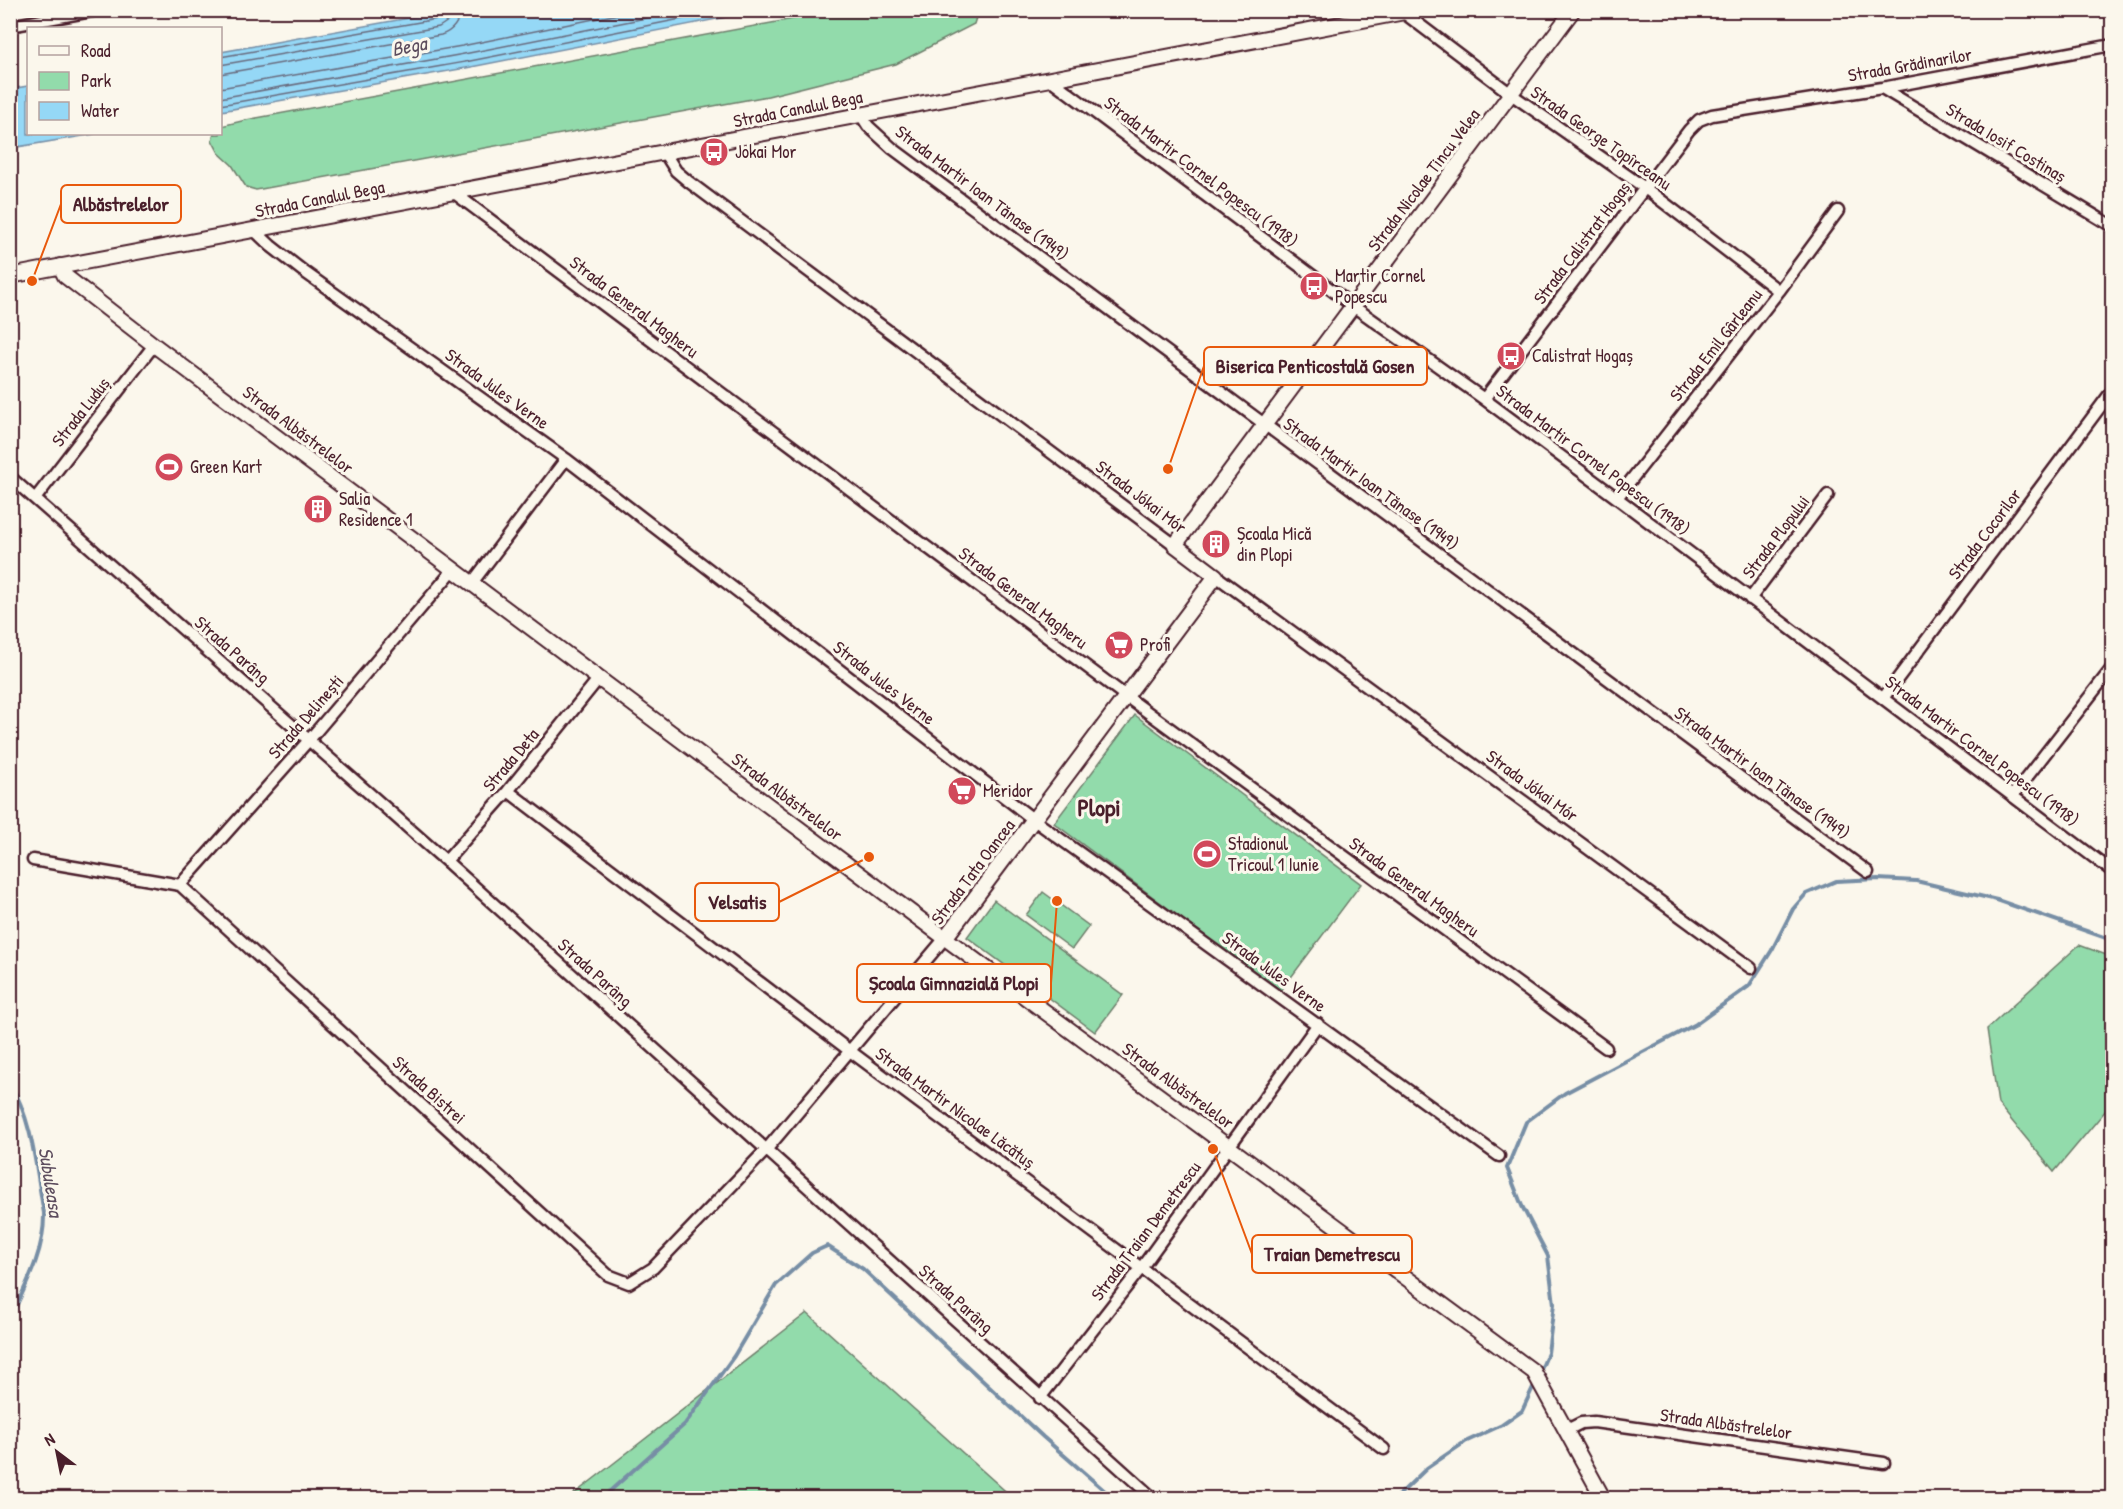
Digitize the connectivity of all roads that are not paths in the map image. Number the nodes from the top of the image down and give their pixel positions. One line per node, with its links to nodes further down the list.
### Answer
1 (1572, 10): 8 (street, Strada Nicolae Tincu Velea)
2 (91, 11): 4 (street)
3 (1409, 12): 6 (street, Strada Canalul Bega); 8 (street, Strada George Topîrceanu)
4 (10, 26)
5 (2112, 45): 7 (street, Strada Grădinarilor)
6 (1050, 79): 9 (street, Strada Canalul Bega); 20 (street, Strada Martir Cornel Popescu (1918))
7 (1882, 88): 10 (street, Strada Grădinarilor); 15 (street, Strada Iosif Costinaș)
8 (1511, 94): 12 (street, Strada George Topîrceanu); 20 (street, Strada Nicolae Tincu Velea)
9 (861, 115): 11 (street, Strada Canalul Bega); 24 (street, Strada Martir Ioan Tănase (1949))
10 (1712, 115): 12 (street, Strada Calistrat Hogaș)
11 (664, 153): 13 (street, Strada Canalul Bega); 30 (street, Strada Jókai Mór)
12 (1646, 188): 19 (street, Strada George Topîrceanu); 23 (street, Strada Calistrat Hogaș)
13 (453, 192): 16 (street, Strada Canalul Bega); 37 (street, Strada General Magheru)
14 (1838, 211): 19 (street, Strada Emil Gârleanu)
15 (2112, 226)
16 (254, 230): 17 (street, Strada Canalul Bega); 25 (street, Strada Jules Verne)
17 (60, 266): 18 (street, Strada Canalul Bega); 21 (street, Strada Albăstrelelor)
18 (10, 276)
19 (1779, 291): 28 (street, Strada Emil Gârleanu)
20 (1353, 306): 23 (street, Strada Martir Cornel Popescu (1918)); 24 (street, Strada Nicolae Tincu Velea)
21 (154, 345): 29 (street, Strada Luduș); 31 (street, Strada Albăstrelelor)
22 (2112, 391): 38 (street, Strada Cocorilor)
23 (1484, 399): 28 (street, Strada Martir Cornel Popescu (1918))
24 (1264, 425): 30 (street, Strada Nicolae Tincu Velea); 46 (street, Strada Martir Ioan Tănase (1949))
25 (566, 459): 33 (street); 42 (street, Strada Jules Verne)
26 (10, 477): 29 (street, Strada Parâng)
27 (1828, 495): 34 (street, Strada Plopului)
28 (1617, 498): 34 (street, Strada Martir Cornel Popescu (1918))
29 (34, 499): 39 (street, Strada Parâng)
30 (1175, 545): 32 (street, Strada Jókai Mór)
31 (454, 569): 33 (street, Strada Albăstrelelor); 39 (street, Strada Delinești)
32 (1216, 576): 37 (street, Strada Tata Oancea); 49 (street, Strada Jókai Mór)
33 (472, 583): 36 (street, Strada Albăstrelelor)
34 (1750, 600): 38 (street, Strada Martir Cornel Popescu (1918))
35 (2112, 668): 41 (street)
36 (599, 678): 40 (street, Strada Deta); 48 (street, Strada Albăstrelelor)
37 (1126, 697): 42 (street, Strada Tata Oancea); 51 (street, Strada General Magheru)
38 (1884, 697): 41 (street, Strada Martir Cornel Popescu (1918))
39 (309, 740): 44 (street, Strada Parâng); 47 (street, Strada Delinești)
40 (508, 791): 44 (street, Strada Deta); 52 (street, Strada Martir Nicolae Lăcătuș)
41 (2013, 795): 45 (street, Strada Martir Cornel Popescu (1918))
42 (1034, 820): 48 (street, Strada Tata Oancea); 50 (street, Strada Jules Verne)
43 (33, 860): 47 (street)
44 (446, 861): 54 (street, Strada Parâng)
45 (2112, 871)
46 (1868, 872)
47 (180, 885): 54 (street, Strada Bistrei)
48 (945, 938): 52 (street, Strada Tata Oancea); 53 (street, Strada Albăstrelelor)
49 (1751, 968)
50 (1318, 1024): 53 (street, Strada Traian Demetrescu); 55 (street, Strada Jules Verne)
51 (1606, 1048)
52 (850, 1051): 54 (street, Strada Tata Oancea); 56 (street, Strada Martir Nicolae Lăcătuș)
53 (1229, 1147): 56 (street, Strada Traian Demetrescu); 58 (street, Strada Albăstrelelor)
54 (766, 1150): 57 (street, Strada Parâng)
55 (1499, 1156)
56 (1142, 1267): 57 (street, Strada Traian Demetrescu); 59 (street, Strada Martir Nicolae Lăcătuș)
57 (1040, 1398): 61 (street, Strada Parâng)
58 (1565, 1431): 60 (street, Strada Albăstrelelor); 62 (street, Strada Albăstrelelor)
59 (1384, 1449)
60 (1884, 1463)
61 (1153, 1498)
62 (1603, 1498)

